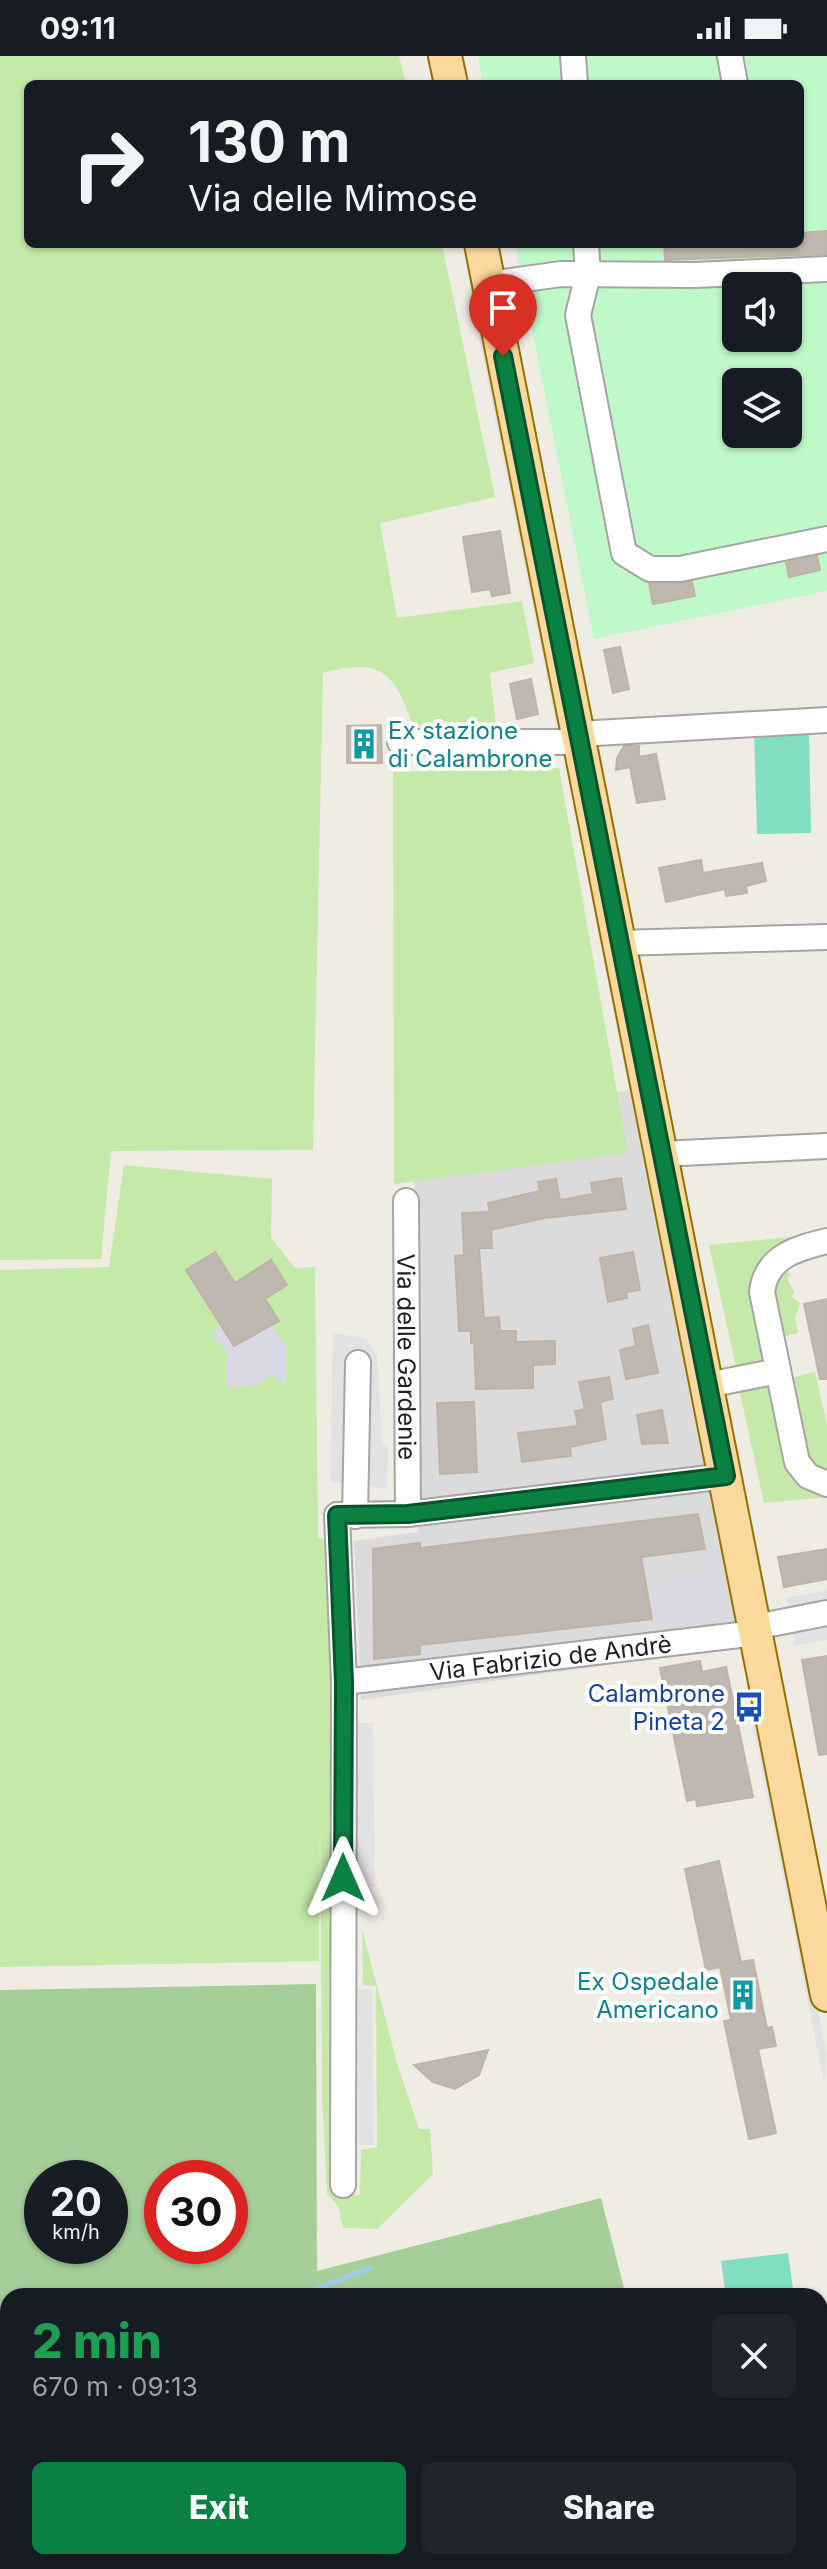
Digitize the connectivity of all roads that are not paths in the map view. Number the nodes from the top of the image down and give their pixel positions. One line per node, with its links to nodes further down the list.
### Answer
1 (445, 56): 4 (main road)
2 (573, 56): 5 (street)
3 (730, 56): 6 (street)
4 (450, 80)
5 (575, 80)
6 (734, 80)
7 (482, 248): 11 (main road)
8 (586, 248): 10 (street)
9 (827, 269): 10 (street)
10 (588, 274): 11 (street); 12 (street)
11 (489, 284): 14 (main road)
12 (827, 539)
13 (827, 720): 14 (street)
14 (578, 738): 15 (street); 17 (main road)
15 (400, 742)
16 (827, 937): 17 (street)
17 (619, 943): 19 (main road)
18 (827, 1146): 19 (street)
19 (661, 1154): 24 (main road)
20 (406, 1201): 27 (street, Via delle Gardenie)
21 (827, 1241): 23 (street)
22 (358, 1363): 28 (street)
23 (778, 1371): 24 (street); 26 (street)
24 (708, 1385): 25 (main road)
25 (726, 1476): 27 (street); 30 (main road)
26 (827, 1484)
27 (408, 1514): 28 (street)
28 (346, 1516): 31 (street)
29 (827, 1613): 30 (street, Via Fabrizio de Andrè)
30 (755, 1630): 31 (street, Via Fabrizio de Andrè); 32 (main road)
31 (344, 1682): 33 (street)
32 (827, 1995)
33 (343, 2185)

